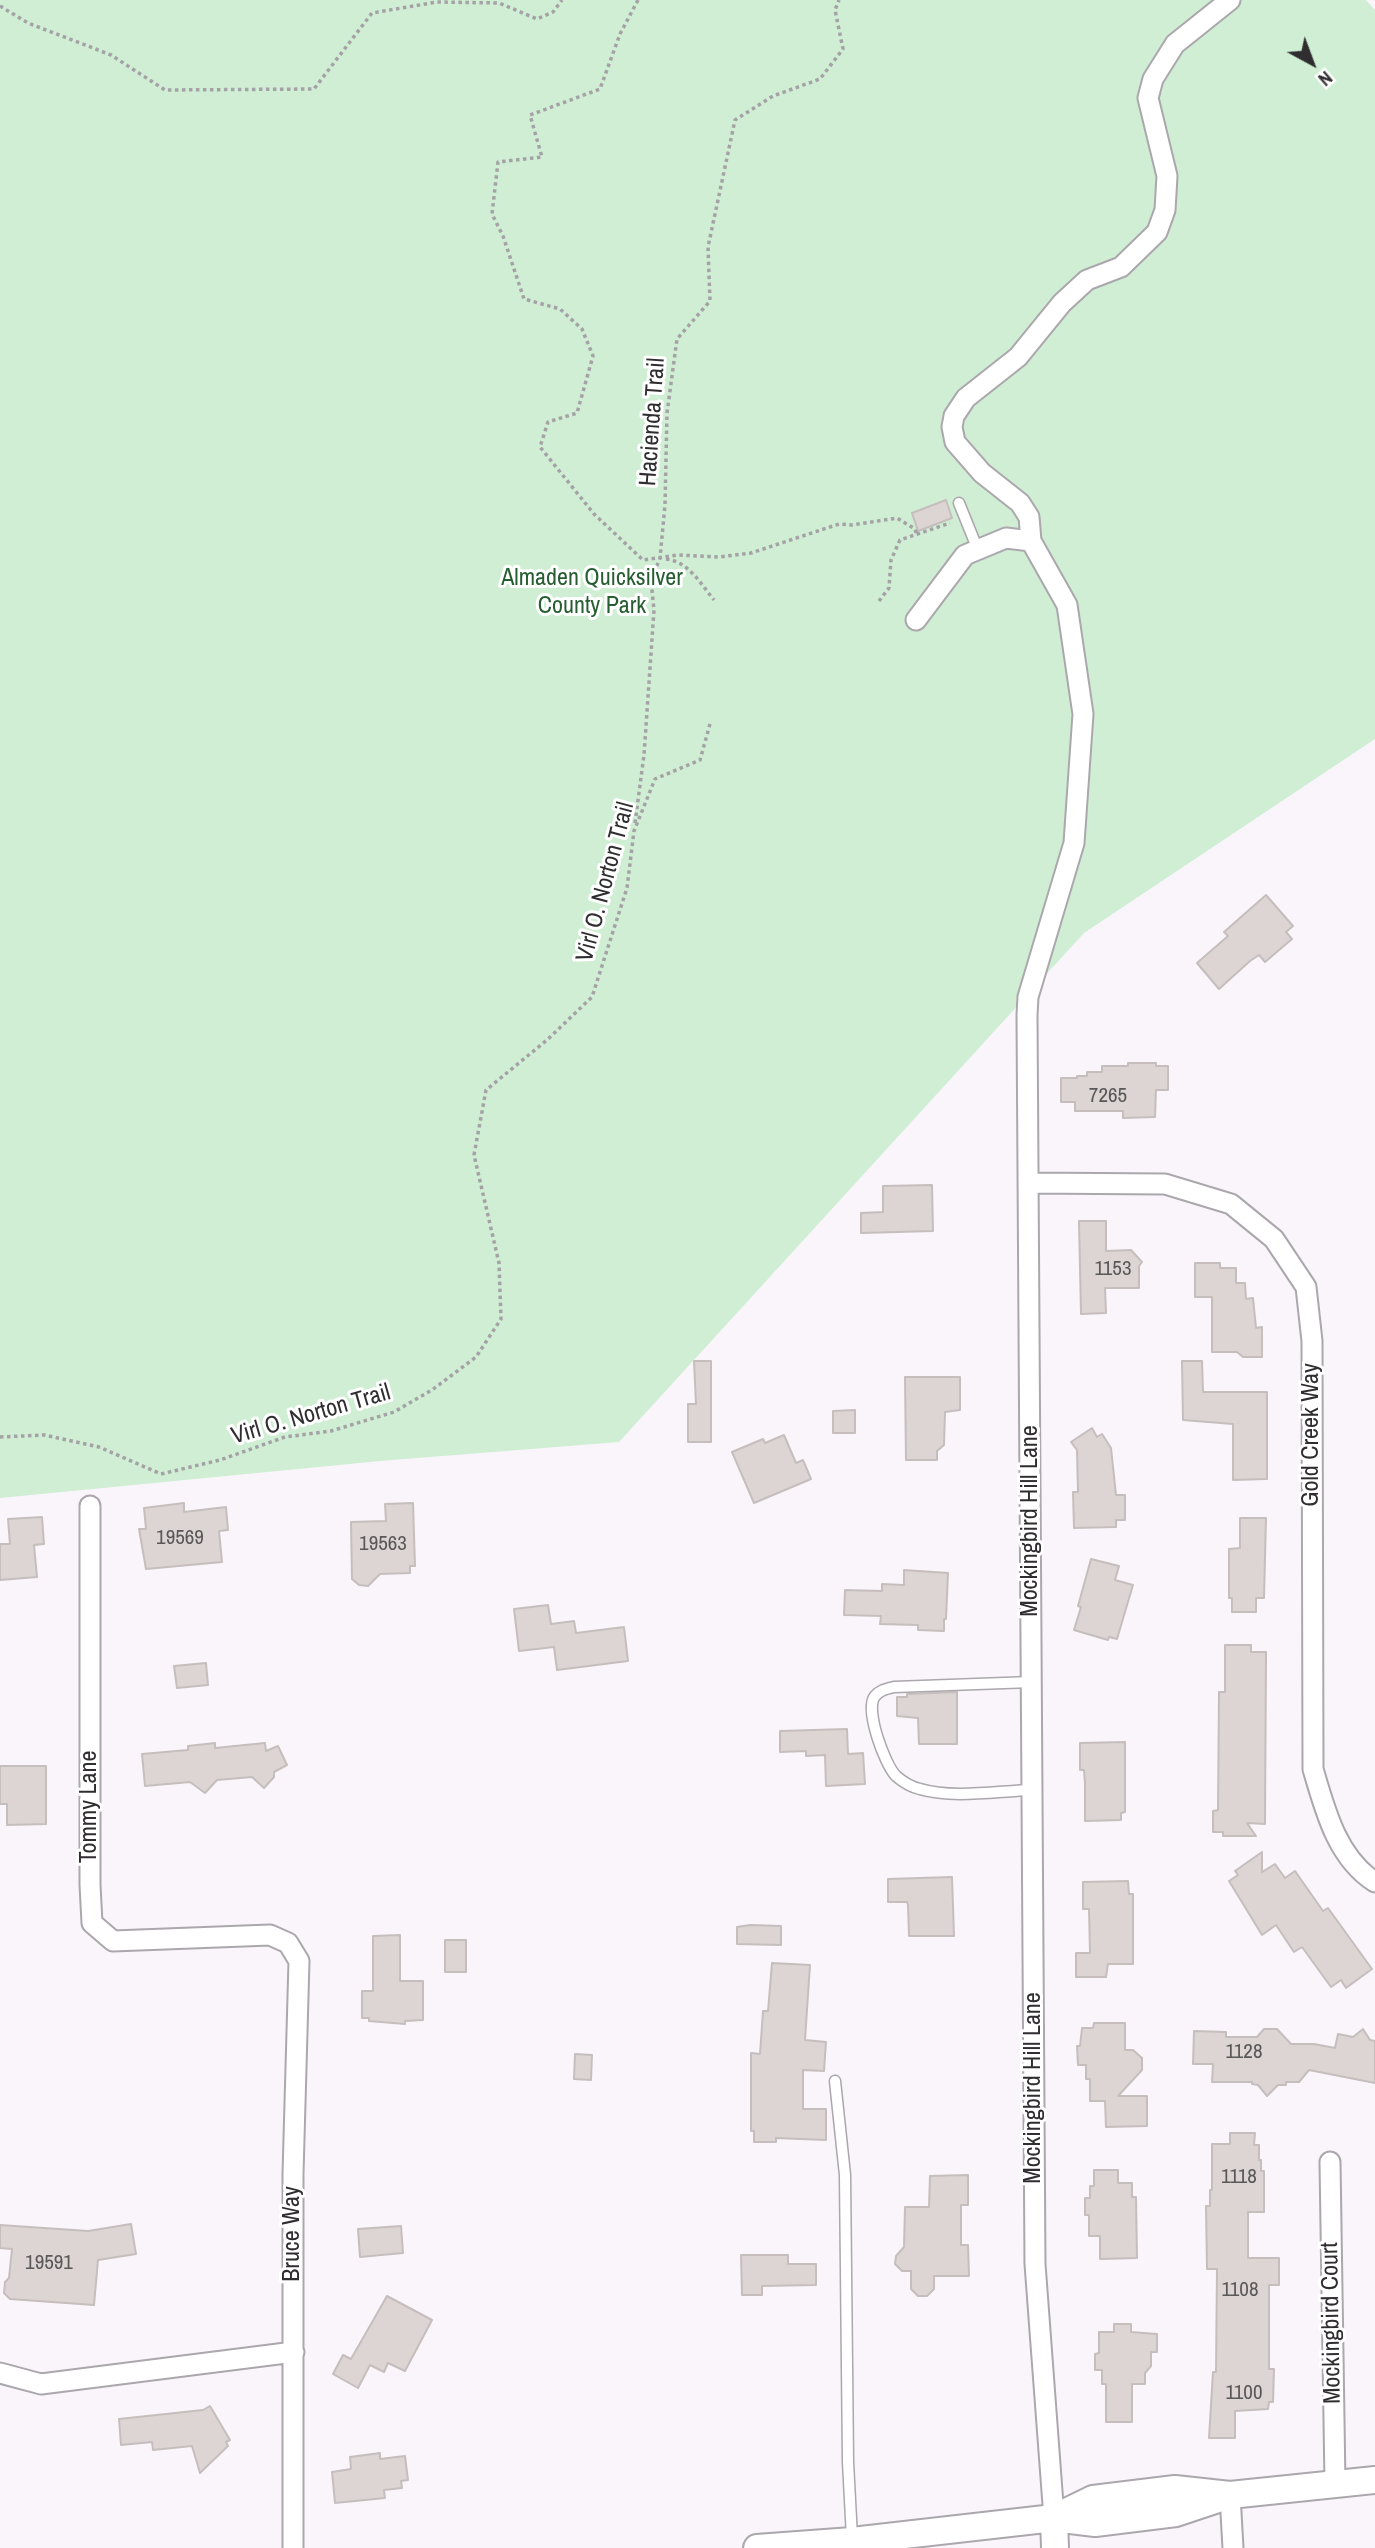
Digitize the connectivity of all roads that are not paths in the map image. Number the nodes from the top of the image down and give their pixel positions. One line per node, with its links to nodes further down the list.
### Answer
1 (1230, 0): 3 (street, Mockingbird Hill Lane)
2 (960, 503): 4 (lane)
3 (1031, 541): 4 (street); 6 (street, Mockingbird Hill Lane)
4 (978, 550): 5 (street)
5 (916, 620)
6 (1029, 1184): 8 (street, Mockingbird Hill Lane); 10 (street, Gold Creek Way)
7 (90, 1506): 11 (street, Tommy Lane)
8 (1032, 1682): 9 (street, Mockingbird Hill Lane); 9 (lane)
9 (1032, 1790): 19 (street, Mockingbird Hill Lane)
10 (1375, 1882)
11 (270, 1935): 14 (street, Bruce Way)
12 (835, 2081): 20 (lane)
13 (1330, 2162): 17 (street, Mockingbird Court)
14 (294, 2352): 15 (street); 21 (street, Bruce Way)
15 (0, 2373)
16 (1375, 2480): 17 (street)
17 (1335, 2484): 18 (street)
18 (1230, 2495): 19 (street); 24 (street)
19 (1054, 2518): 20 (street); 23 (street)
20 (852, 2541): 22 (street)
21 (293, 2548)
22 (757, 2548)
23 (1055, 2548)
24 (1233, 2548)

